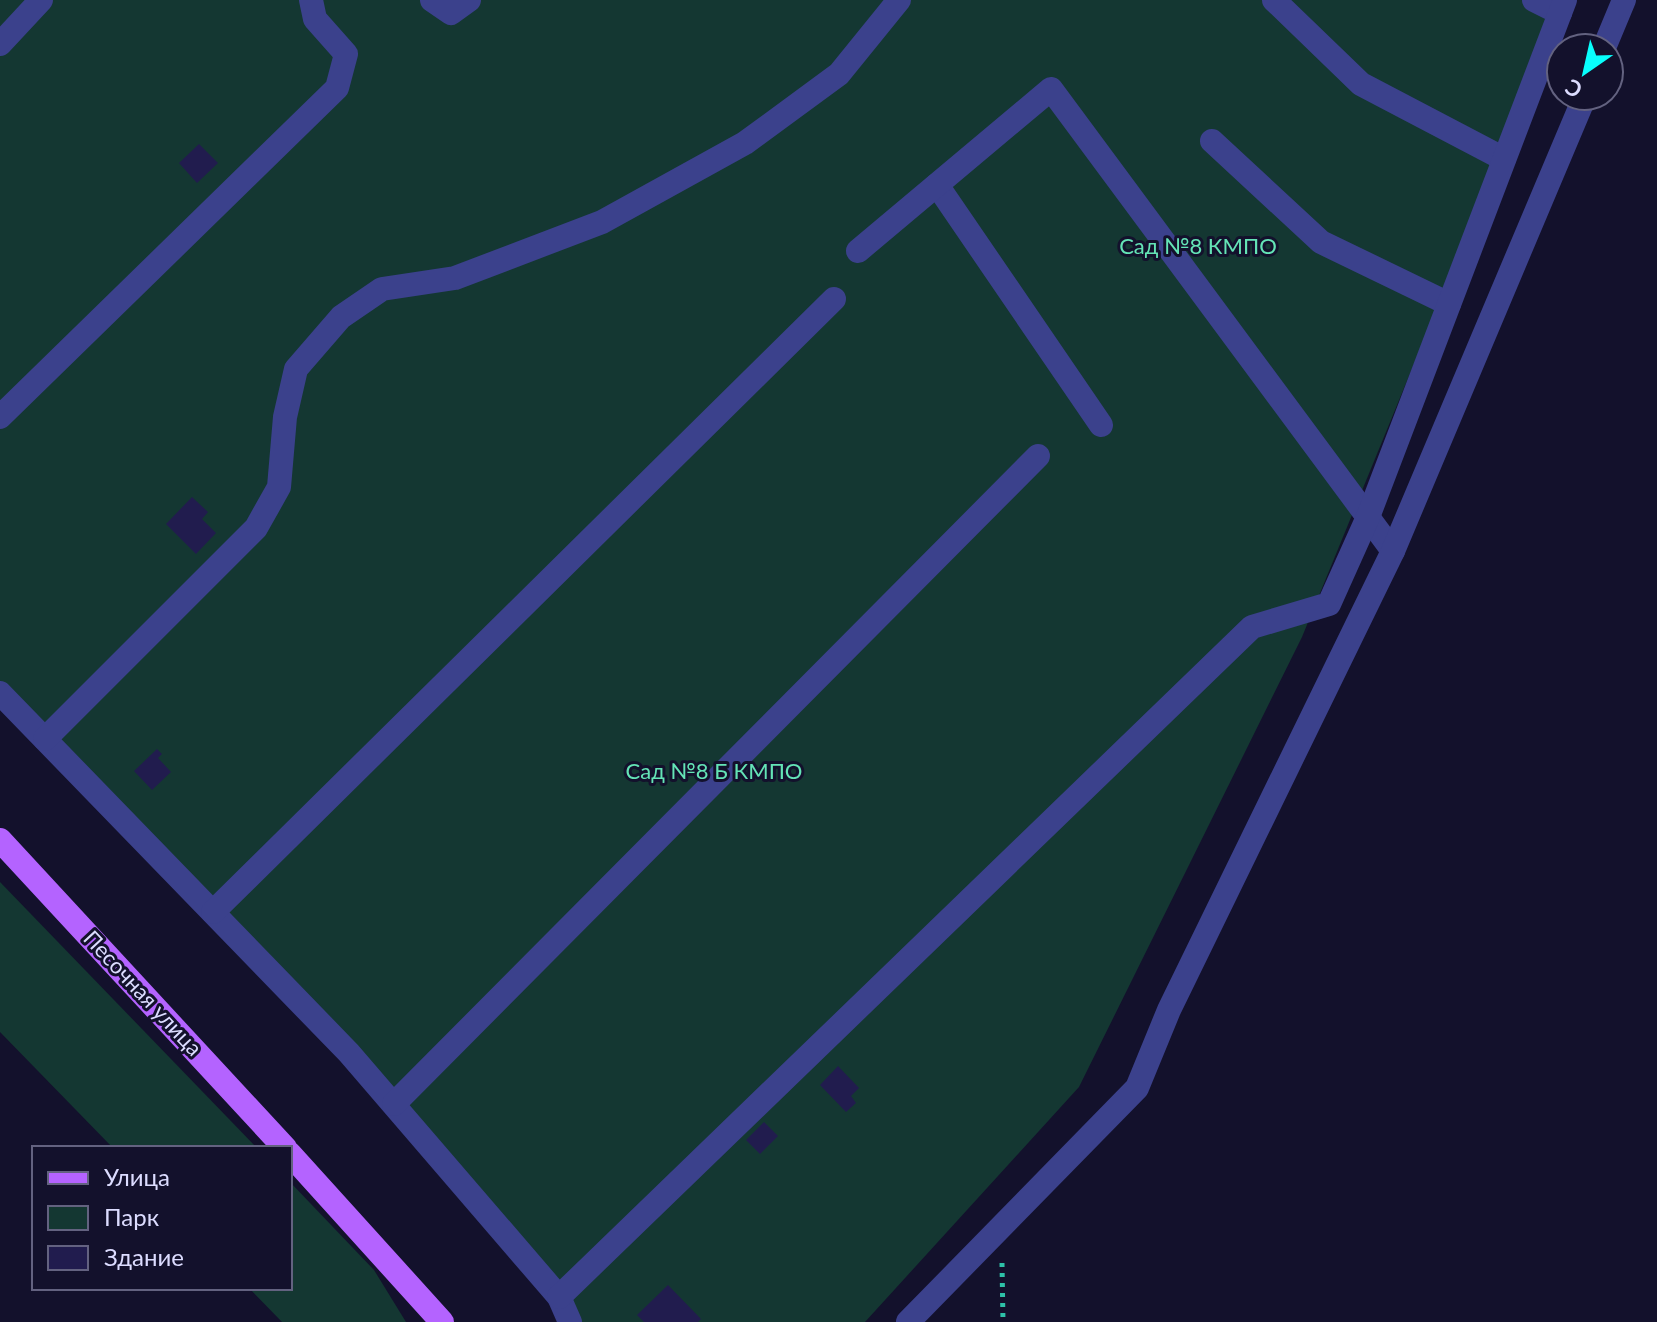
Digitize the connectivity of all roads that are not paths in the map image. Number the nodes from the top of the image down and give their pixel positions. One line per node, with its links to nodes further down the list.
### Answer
1 (41, 0): 11 (lane)
2 (311, 0): 19 (lane)
3 (432, 0): 4 (lane)
4 (469, 0)
5 (899, 0): 25 (lane)
6 (1274, 0): 14 (lane)
7 (1534, 0): 9 (lane)
8 (1624, 0): 10 (lane)
9 (1562, 6): 14 (lane)
10 (1611, 32)
11 (0, 44)
12 (1578, 112): 23 (lane)
13 (1212, 141): 18 (lane)
14 (1504, 159): 18 (lane)
15 (937, 185): 16 (lane); 20 (lane); 22 (lane)
16 (858, 251)
17 (834, 299): 27 (lane)
18 (1449, 304): 22 (lane)
19 (0, 417)
20 (1101, 425)
21 (1038, 456): 28 (lane)
22 (1368, 517): 23 (lane); 31 (lane)
23 (1393, 551): 34 (lane)
24 (0, 693): 25 (lane)
25 (45, 739): 27 (lane)
26 (0, 840): 29 (main road, Песочная улица)
27 (213, 912): 28 (lane)
28 (394, 1104): 31 (lane)
29 (283, 1146)
30 (292, 1156): 32 (main road)
31 (559, 1297): 33 (lane)
32 (442, 1322)
33 (570, 1322)
34 (908, 1322)

